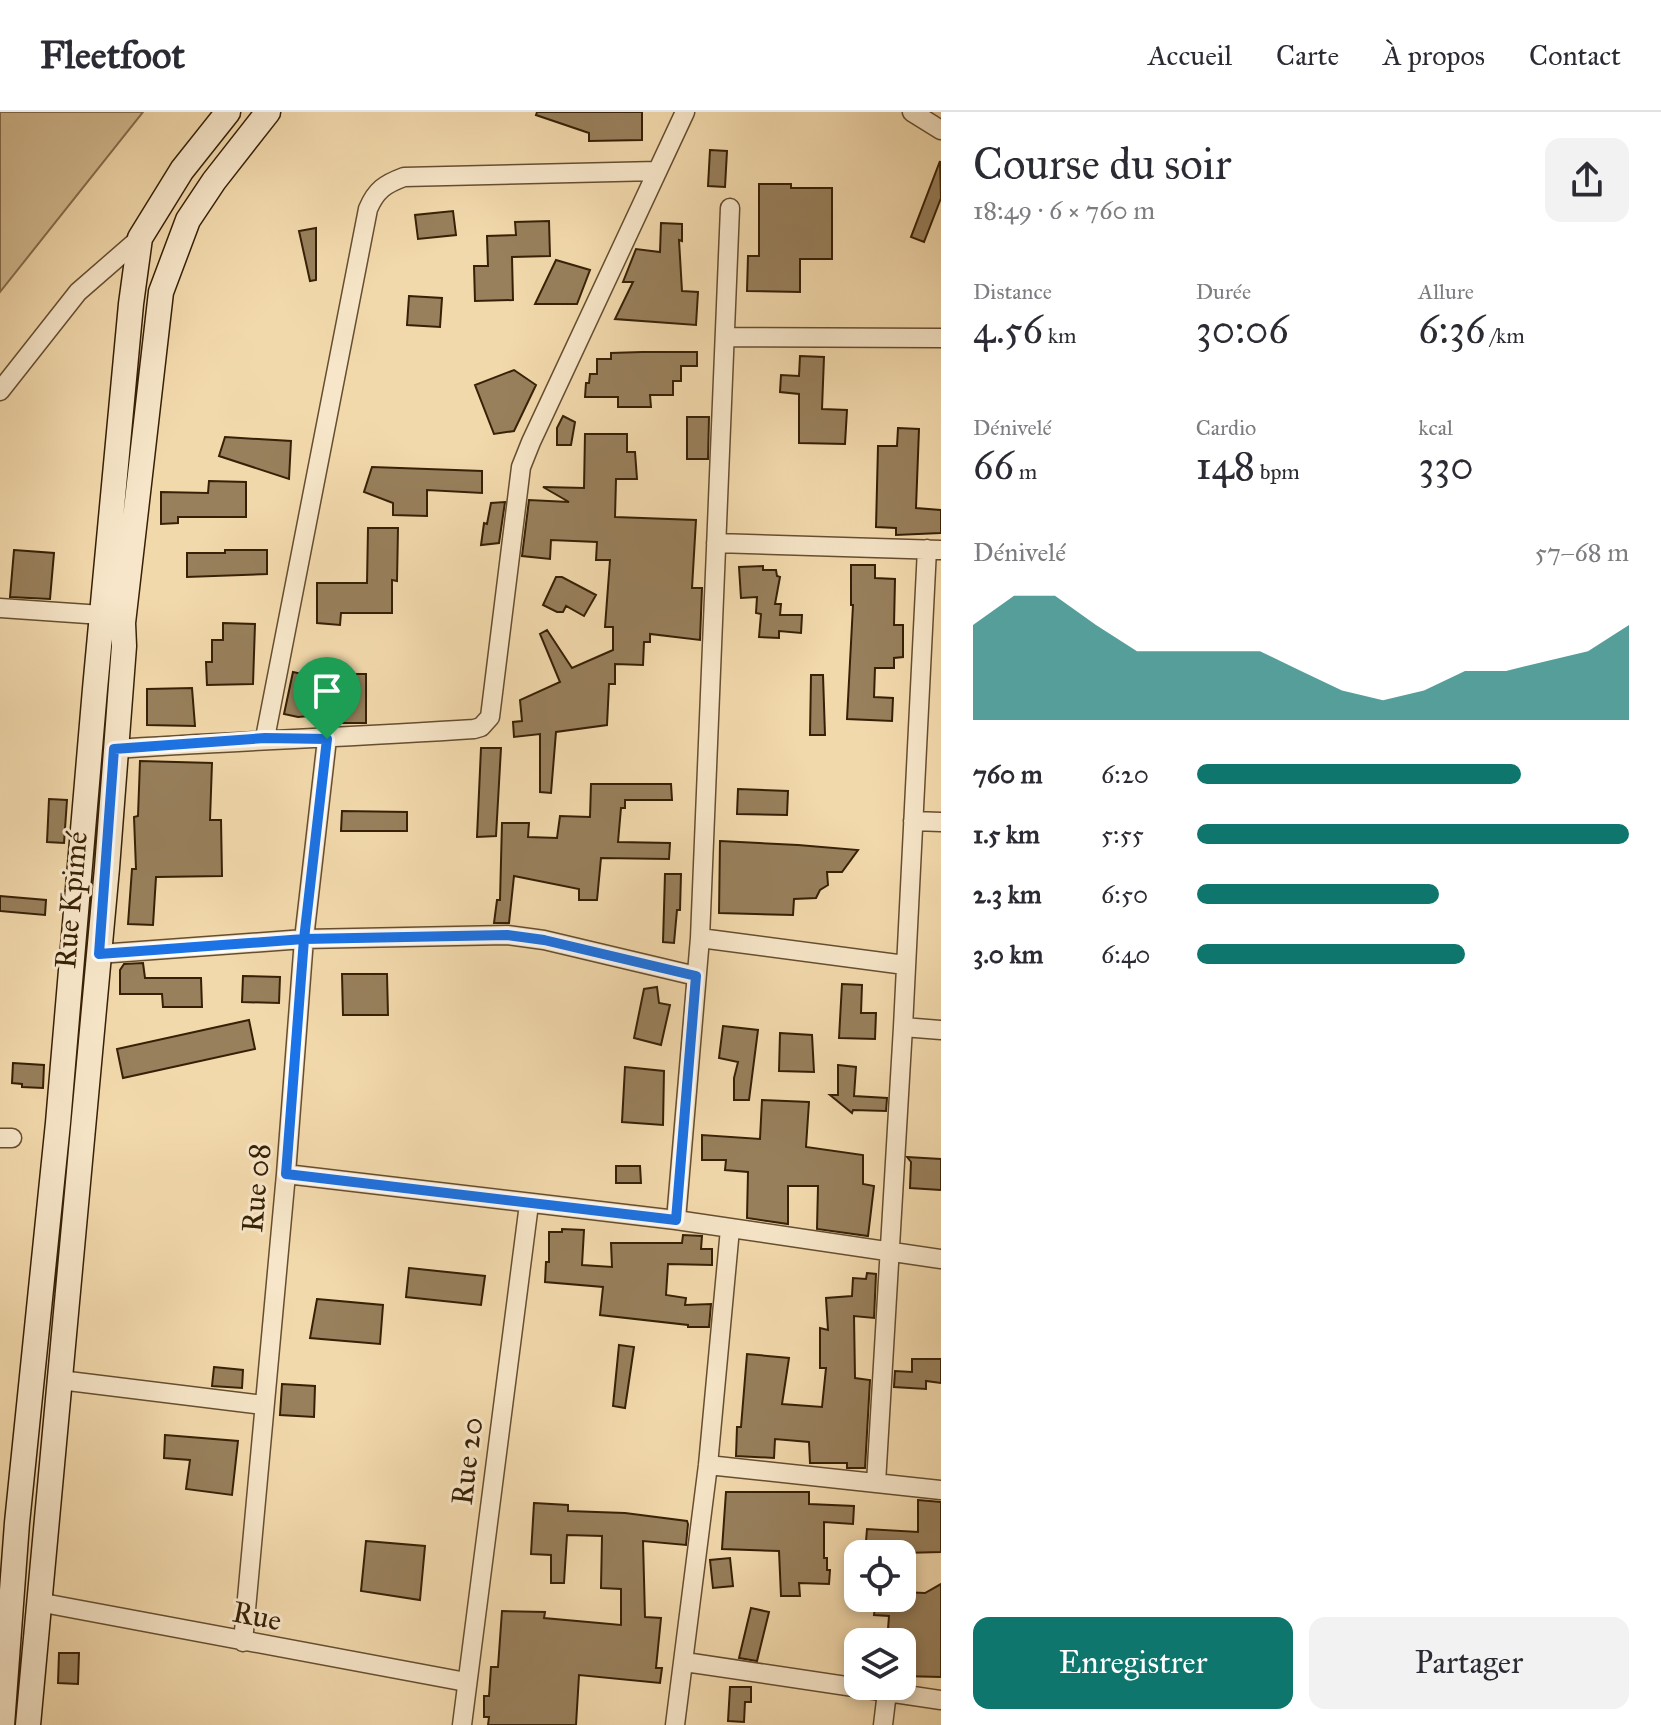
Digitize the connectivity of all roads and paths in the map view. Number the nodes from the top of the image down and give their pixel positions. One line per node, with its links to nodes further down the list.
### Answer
1 (228, 112): 8 (main road, Rue Kpimé)
2 (268, 112): 18 (main road, Rue Kpimé)
3 (685, 112): 6 (street)
4 (912, 112): 5 (street)
5 (941, 130)
6 (657, 171): 16 (street); 17 (street)
7 (730, 208): 9 (street)
8 (140, 238): 11 (street); 15 (main road, Rue Kpimé)
9 (725, 337): 10 (street); 12 (street)
10 (941, 338)
11 (0, 391)
12 (716, 543): 13 (street); 21 (street)
13 (934, 550): 19 (street)
14 (0, 608): 15 (street)
15 (102, 615): 47 (main road, Rue Kpimé)
16 (265, 738): 17 (street); 18 (street)
17 (327, 739): 22 (street, Rue 08)
18 (114, 749): 23 (main road, Rue Kpimé)
19 (913, 821): 20 (street); 24 (street)
20 (941, 822)
21 (700, 938): 24 (street); 25 (street)
22 (304, 939): 23 (street); 25 (street); 28 (street, Rue 08)
23 (99, 954): 34 (main road, Rue Kpimé)
24 (905, 965): 26 (street)
25 (696, 976): 30 (street)
26 (903, 1027): 27 (street); 32 (street)
27 (941, 1030)
28 (286, 1174): 29 (street); 35 (street, Rue 08)
29 (529, 1204): 30 (street); 42 (street, Rue 20)
30 (676, 1220): 31 (street)
31 (730, 1229): 32 (street); 36 (street)
32 (889, 1252): 33 (street); 37 (street)
33 (941, 1259)
34 (60, 1380): 35 (street); 39 (main road, Rue Kpimé)
35 (263, 1405): 40 (street, Rue 08)
36 (708, 1465): 37 (street); 41 (street)
37 (876, 1483): 38 (street)
38 (941, 1490)
39 (38, 1602): 40 (street, Rue); 48 (main road, Rue Kpimé)
40 (243, 1642): 42 (street, Rue)
41 (685, 1662): 43 (street); 50 (street)
42 (466, 1682): 49 (street, Rue 20)
43 (844, 1686)
44 (916, 1696): 46 (street)
45 (886, 1700): 51 (street)
46 (941, 1700)
47 (2, 1725)
48 (28, 1725)
49 (462, 1725)
50 (675, 1725)
51 (883, 1725)

